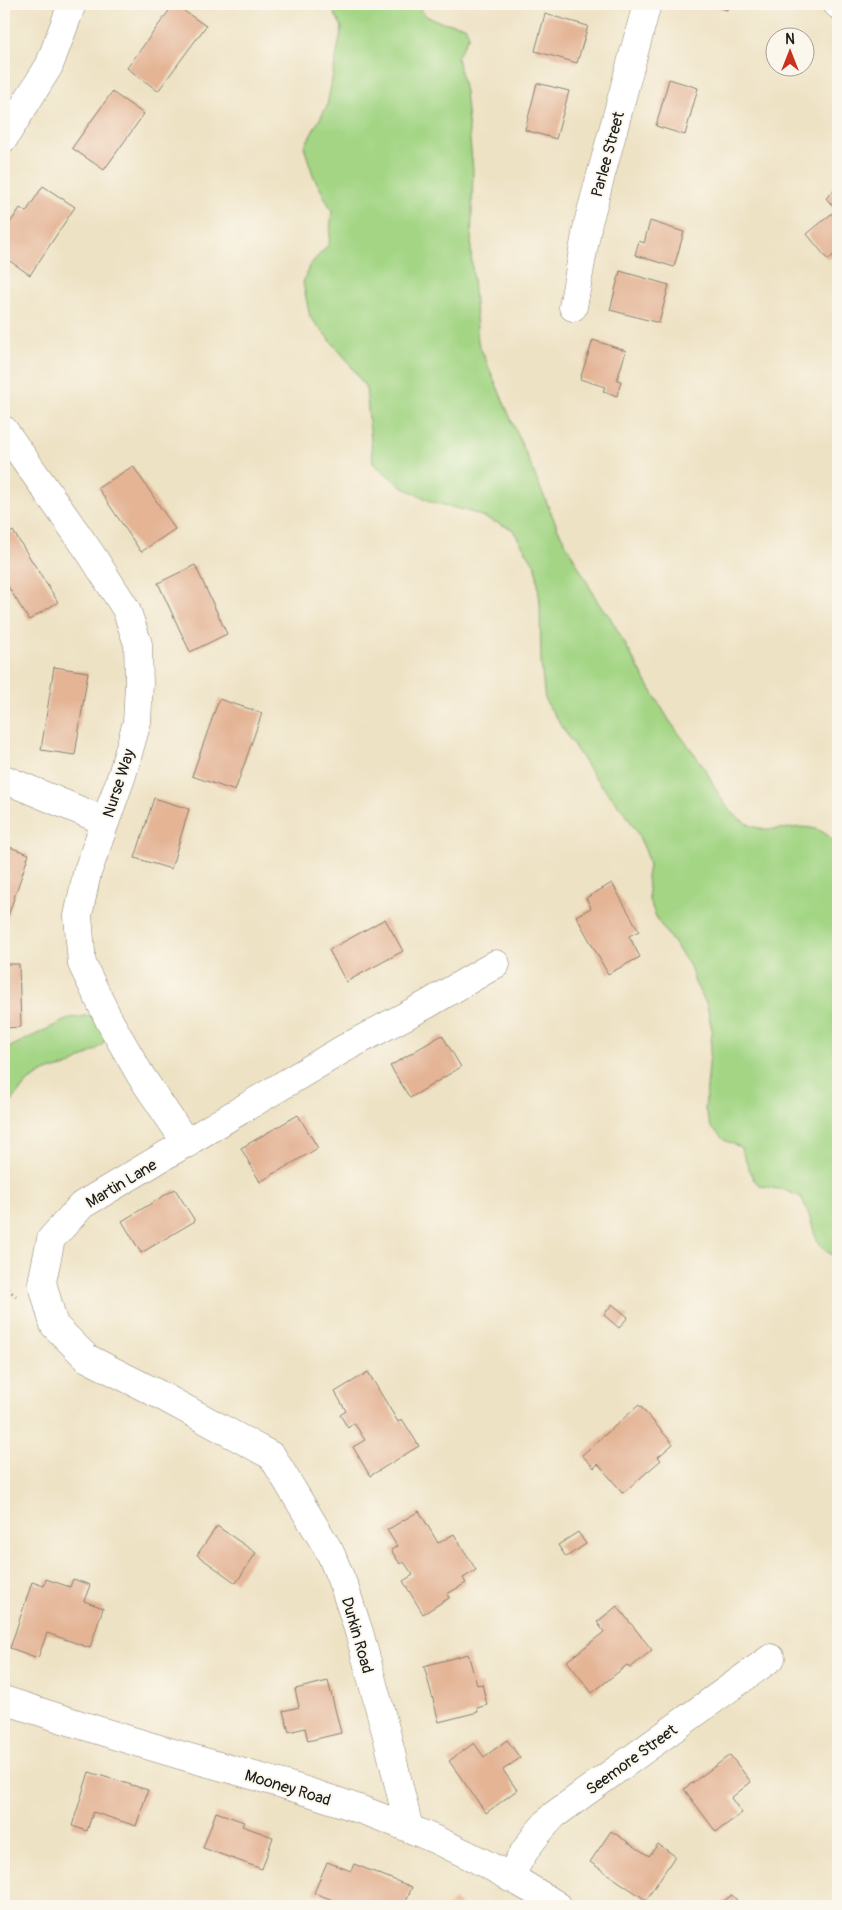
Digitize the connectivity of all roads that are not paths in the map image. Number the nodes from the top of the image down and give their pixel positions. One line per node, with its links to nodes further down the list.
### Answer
1 (72, 4): 3 (street)
2 (647, 4): 4 (street, Parlee Street)
3 (4, 138)
4 (573, 306)
5 (4, 430): 7 (street, Nurse Way)
6 (4, 779): 7 (street)
7 (105, 821): 9 (street, Nurse Way)
8 (496, 964): 9 (street, Martin Lane)
9 (187, 1144): 10 (street, Martin Lane)
10 (272, 1456): 13 (street, Durkin Road)
11 (771, 1658): 14 (street, Seemore Street)
12 (4, 1700): 13 (street, Mooney Road)
13 (409, 1828): 14 (street, Mooney Road)
14 (510, 1878): 15 (street, Mooney Road)
15 (558, 1906)

